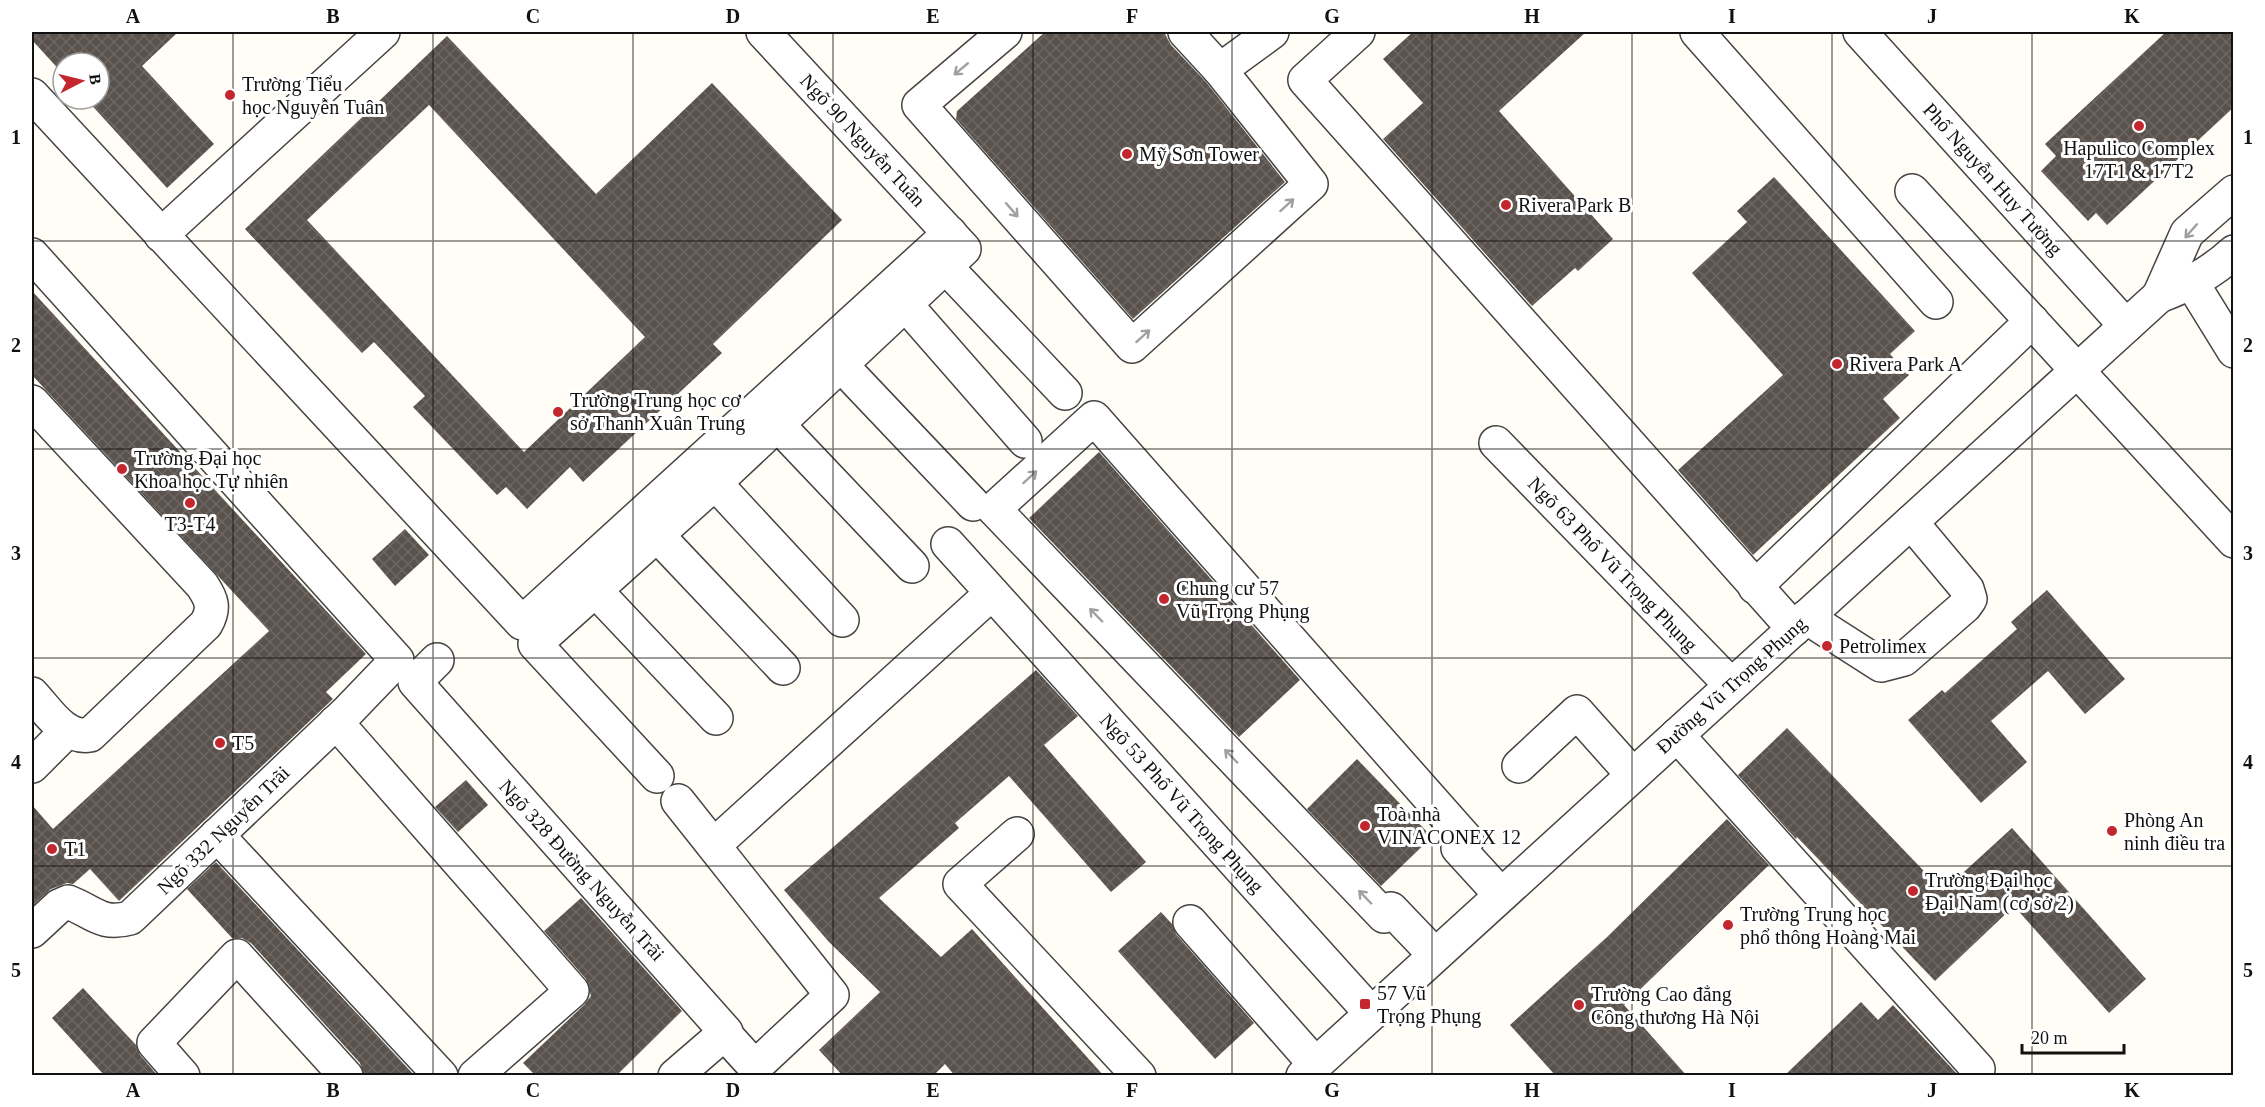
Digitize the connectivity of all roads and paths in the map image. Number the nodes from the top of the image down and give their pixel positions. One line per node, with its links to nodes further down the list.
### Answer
1 (383, 32): 13 (street)
2 (763, 32): 14 (street, Ngõ 90 Nguyễn Tuân)
3 (1005, 32): 9 (street, one-way to 9)
4 (1185, 32): 9 (street)
5 (1272, 32): 9 (street)
6 (1358, 32): 38 (street)
7 (1697, 32): 19 (street)
8 (1860, 32): 22 (street, Phố Nguyễn Huy Tưởng)
9 (1220, 70)
10 (32, 95): 13 (street)
11 (1912, 191): 21 (street)
12 (2234, 192): 18 (street, Đường Vũ Trọng Phụng, one-way to 18)
13 (161, 235): 14 (street)
14 (953, 249): 20 (street); 26 (street, Ngõ 90 Nguyễn Tuân)
15 (2234, 252): 17 (street, Đường Vũ Trọng Phụng)
16 (32, 255): 48 (street, Ngõ 332 Nguyễn Trãi)
17 (2192, 283): 18 (street, Đường Vũ Trọng Phụng); 23 (street)
18 (2159, 296): 22 (street, Đường Vũ Trọng Phụng)
19 (1936, 302)
20 (906, 305): 24 (street); 29 (street)
21 (2032, 321): 25 (street); 38 (street)
22 (2126, 326): 25 (street, Đường Vũ Trọng Phụng)
23 (2234, 351)
24 (841, 365): 28 (street); 32 (street)
25 (2079, 371): 33 (street, Đường Vũ Trọng Phụng); 35 (street)
26 (1065, 393)
27 (32, 402): 49 (street)
28 (778, 425): 31 (street); 37 (street)
29 (1025, 441)
30 (1496, 443): 45 (street, Ngõ 63 Phố Vũ Trọng Phụng)
31 (714, 483): 34 (street); 41 (street)
32 (973, 504)
33 (1911, 522): 42 (street, Đường Vũ Trọng Phụng); 42 (street)
34 (657, 536): 39 (street); 44 (street)
35 (2234, 541)
36 (948, 544): 40 (street, Ngõ 53 Phố Vũ Trọng Phụng)
37 (912, 566)
38 (1755, 587): 42 (street)
39 (595, 590): 47 (street); 54 (street)
40 (992, 593): 58 (street); 63 (street, Ngõ 53 Phố Vũ Trọng Phụng)
41 (843, 620)
42 (1800, 623): 45 (street, Đường Vũ Trọng Phụng)
43 (437, 660): 64 (street, Ngõ 328 Đường Nguyễn Trãi)
44 (783, 668)
45 (1731, 685): 50 (street, Đường Vũ Trọng Phụng)
46 (32, 694): 49 (street)
47 (716, 718)
48 (336, 722): 57 (street, Ngõ 332 Nguyễn Trãi); 70 (street)
49 (67, 731): 51 (street)
50 (1677, 735): 53 (street, Đường Vũ Trọng Phụng); 65 (street)
51 (32, 766)
52 (1519, 766): 53 (street)
53 (1633, 775): 59 (street, Đường Vũ Trọng Phụng)
54 (657, 776)
55 (678, 801): 64 (street)
56 (1017, 834): 72 (street)
57 (217, 835): 61 (street, Ngõ 332 Nguyễn Trãi); 69 (street)
58 (724, 836)
59 (1501, 895): 62 (street, Đường Vũ Trọng Phụng); 62 (street, one-way to 59)
60 (1190, 922): 66 (street)
61 (32, 931)
62 (1435, 955): 63 (street, Đường Vũ Trọng Phụng)
63 (1371, 1013): 66 (street, Đường Vũ Trọng Phụng)
64 (724, 1033): 71 (street)
65 (1978, 1069)
66 (1309, 1070)
67 (183, 1076): 68 (street)
68 (346, 1076)
69 (441, 1076)
70 (475, 1076)
71 (675, 1076)
72 (1139, 1076)

